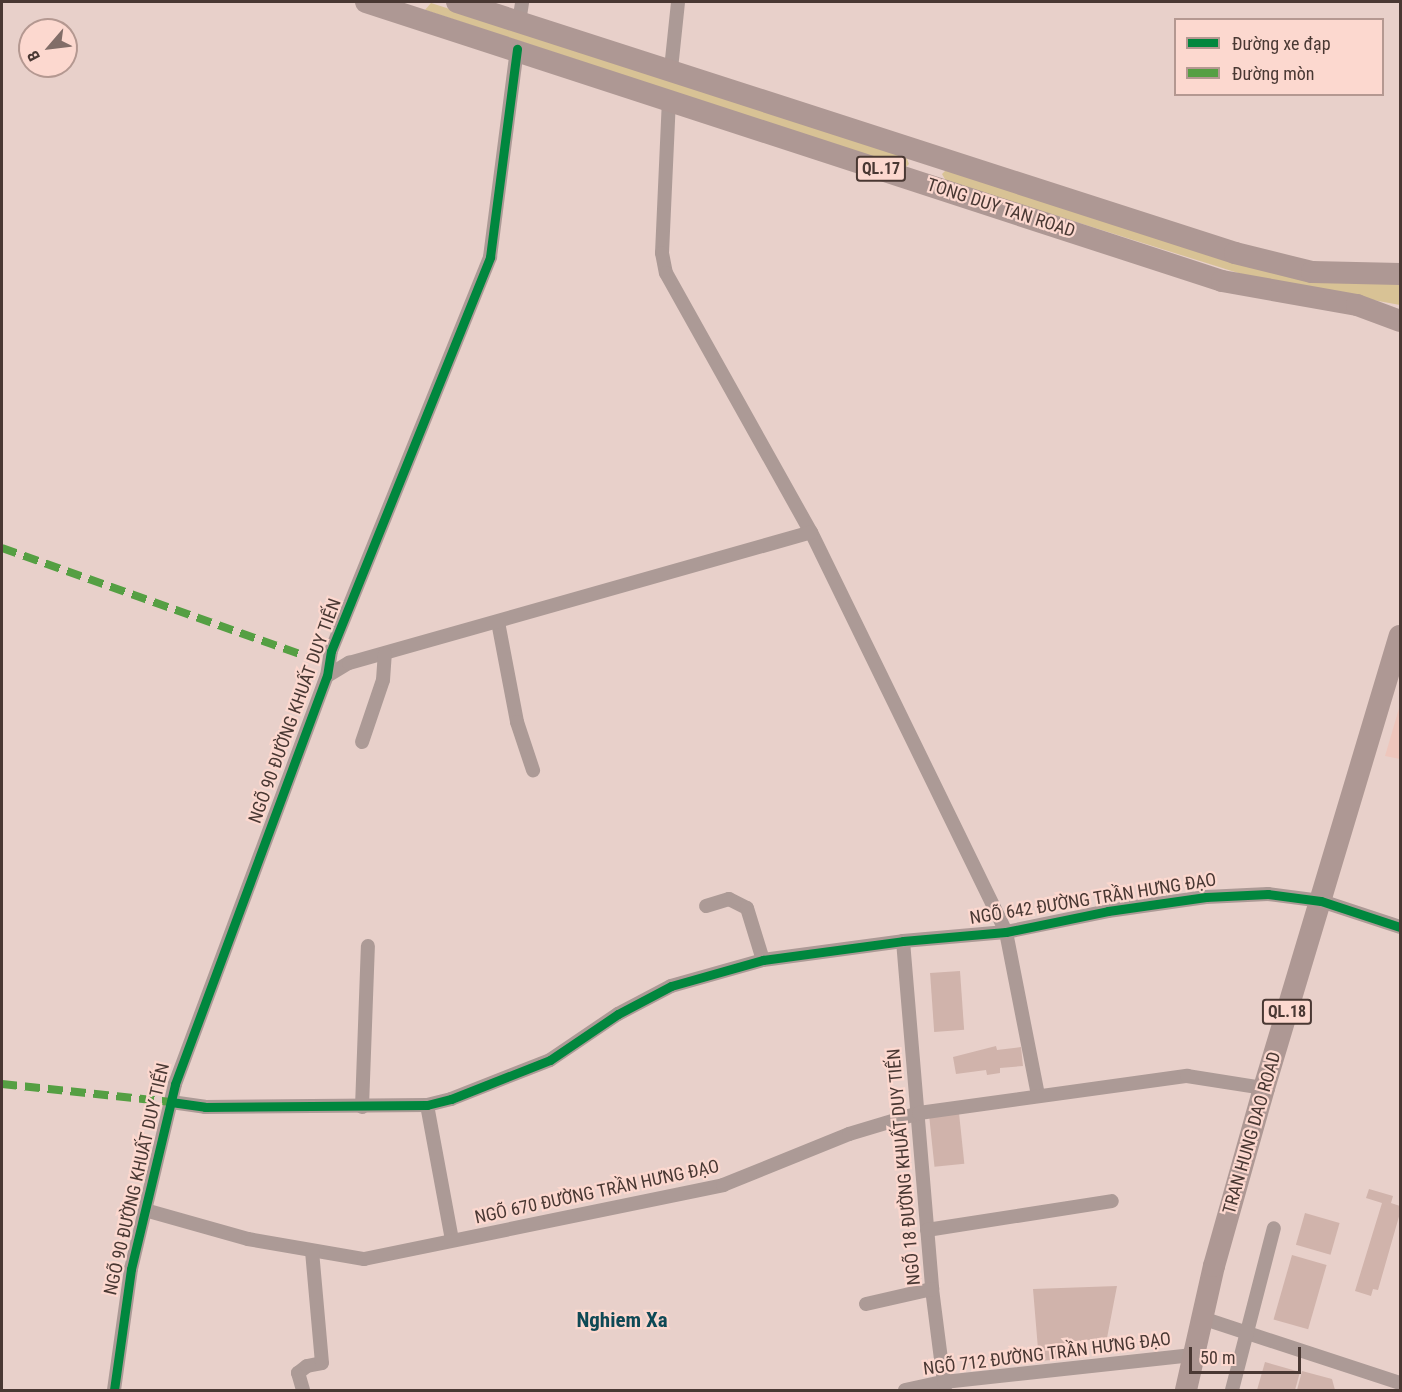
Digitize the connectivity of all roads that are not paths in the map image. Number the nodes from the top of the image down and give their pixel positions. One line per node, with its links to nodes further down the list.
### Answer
1 (366, 2): 4 (highway, TONG DUY TAN ROAD / QL.17)
2 (457, 2): 5 (highway, TONG DUY TAN ROAD / QL.17)
3 (678, 2): 7 (street)
4 (408, 8): 6 (highway, TONG DUY TAN ROAD / QL.17)
5 (520, 12): 7 (highway, TONG DUY TAN ROAD / QL.17)
6 (517, 48): 8 (highway, TONG DUY TAN ROAD / QL.17); 17 (street, NGÕ 90 ĐƯỜNG KHUẤT DUY TIẾN)
7 (671, 69): 9 (highway, TONG DUY TAN ROAD / QL.17)
8 (669, 99): 10 (highway, TONG DUY TAN ROAD / QL.17); 13 (street)
9 (931, 154): 10 (highway); 11 (highway, TONG DUY TAN ROAD / QL.17)
10 (922, 182): 12 (highway, TONG DUY TAN ROAD / QL.17)
11 (1401, 274)
12 (1401, 321)
13 (811, 532): 14 (street, NGÕ 90 ĐƯỜNG KHUẤT DUY TIẾN); 23 (street)
14 (498, 622): 16 (street, NGÕ 90 ĐƯỜNG KHUẤT DUY TIẾN); 19 (street)
15 (1401, 636): 20 (highway, TRAN HUNG DAO ROAD / QL.18)
16 (385, 654): 17 (street, NGÕ 90 ĐƯỜNG KHUẤT DUY TIẾN); 18 (street)
17 (327, 676): 29 (street, NGÕ 90 ĐƯỜNG KHUẤT DUY TIẾN)
18 (362, 742)
19 (533, 770)
20 (1321, 901): 22 (street, NGÕ 642 ĐƯỜNG TRẦN HƯNG ĐẠO); 23 (street, NGÕ 642 ĐƯỜNG TRẦN HƯNG ĐẠO); 27 (highway, TRAN HUNG DAO ROAD / QL.18)
21 (706, 906): 26 (street)
22 (1401, 927)
23 (1006, 933): 24 (street, NGÕ 642 ĐƯỜNG TRẦN HƯNG ĐẠO); 28 (street)
24 (903, 941): 26 (street, NGÕ 642 ĐƯỜNG TRẦN HƯNG ĐẠO); 32 (street, NGÕ 18 ĐƯỜNG KHUẤT DUY TIẾN)
25 (368, 946): 31 (street)
26 (763, 960): 30 (street, NGÕ 642 ĐƯỜNG TRẦN HƯNG ĐẠO)
27 (1264, 1088): 28 (street, NGÕ 670 ĐƯỜNG TRẦN HƯNG ĐẠO); 41 (highway, TRAN HUNG DAO ROAD / QL.18)
28 (1038, 1095): 32 (street, NGÕ 670 ĐƯỜNG TRẦN HƯNG ĐẠO)
29 (171, 1102): 31 (street, NGÕ 642 ĐƯỜNG TRẦN HƯNG ĐẠO); 34 (street, NGÕ 90 ĐƯỜNG KHUẤT DUY TIẾN)
30 (427, 1105): 31 (street, NGÕ 642 ĐƯỜNG TRẦN HƯNG ĐẠO); 37 (street)
31 (362, 1107)
32 (918, 1113): 36 (street, NGÕ 18 ĐƯỜNG KHUẤT DUY TIẾN); 37 (street, NGÕ 670 ĐƯỜNG TRẦN HƯNG ĐẠO)
33 (1112, 1202): 36 (street)
34 (145, 1210): 38 (street, NGÕ 670 ĐƯỜNG TRẦN HƯNG ĐẠO); 46 (street, NGÕ 90 ĐƯỜNG KHUẤT DUY TIẾN)
35 (1274, 1228): 42 (street)
36 (927, 1230): 39 (street, NGÕ 18 ĐƯỜNG KHUẤT DUY TIẾN)
37 (452, 1240): 38 (street, NGÕ 670 ĐƯỜNG TRẦN HƯNG ĐẠO)
38 (312, 1251): 47 (street)
39 (932, 1289): 40 (street); 45 (street, NGÕ 18 ĐƯỜNG KHUẤT DUY TIẾN)
40 (866, 1304)
41 (1202, 1317): 42 (street); 43 (highway, TRAN HUNG DAO ROAD / QL.18)
42 (1247, 1332): 44 (street); 50 (street)
43 (1193, 1354): 45 (street, NGÕ 712 ĐƯỜNG TRẦN HƯNG ĐẠO); 49 (highway, TRAN HUNG DAO ROAD / QL.18)
44 (1401, 1383)
45 (945, 1386): 48 (street, NGÕ 712 ĐƯỜNG TRẦN HƯNG ĐẠO)
46 (114, 1390)
47 (303, 1390)
48 (905, 1390)
49 (1186, 1390)
50 (1232, 1390)

